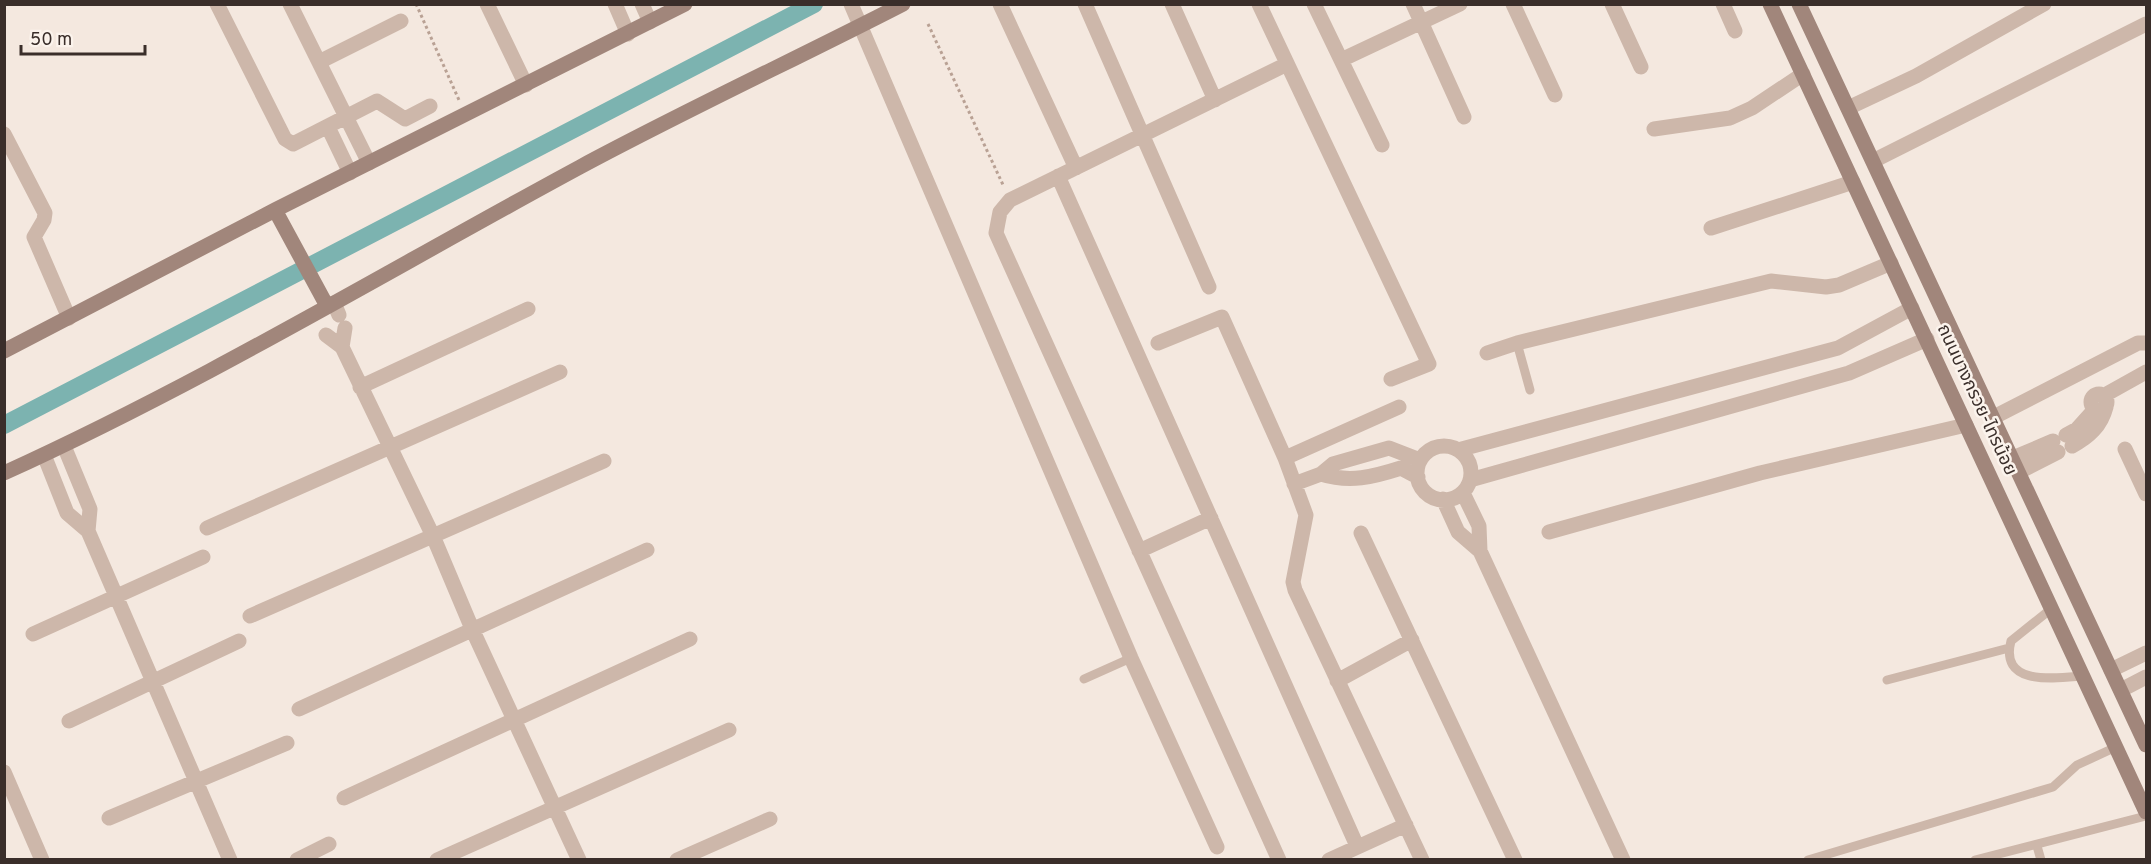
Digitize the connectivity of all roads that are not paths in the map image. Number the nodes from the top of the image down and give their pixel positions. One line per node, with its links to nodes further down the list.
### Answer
1 (217, 4): 41 (street)
2 (290, 4): 30 (street)
3 (487, 4): 34 (street)
4 (615, 4): 28 (street)
5 (642, 4): 23 (street)
6 (685, 4): 23 (street)
7 (903, 4): 26 (street)
8 (1000, 4): 48 (street)
9 (1085, 4): 44 (street)
10 (1172, 4): 36 (street)
11 (1259, 4): 31 (street)
12 (1314, 4): 29 (street)
13 (1413, 4): 24 (street)
14 (1460, 4): 24 (street)
15 (1513, 4): 35 (street)
16 (1612, 4): 32 (street)
17 (1723, 4): 27 (street)
18 (1770, 4): 33 (street, ถนนบางกรวย-ไทรน้อย)
19 (1798, 4): 38 (street, ถนนบางกรวย-ไทรน้อย)
20 (2044, 4): 38 (street)
21 (852, 8): 26 (street)
22 (401, 21): 30 (street)
23 (650, 22): 28 (street)
24 (1421, 23): 29 (street); 40 (street)
25 (2146, 24): 46 (street)
26 (861, 26): 58 (street); 112 (street)
27 (1736, 31)
28 (628, 34): 34 (street)
29 (1341, 60): 45 (street)
30 (319, 62): 39 (street)
31 (1287, 64): 36 (street); 70 (street)
32 (1641, 67)
33 (1803, 74): 42 (street); 51 (street, ถนนบางกรวย-ไทรน้อย)
34 (526, 85): 47 (street)
35 (1555, 95)
36 (1215, 100): 44 (street)
37 (430, 106): 39 (street)
38 (1848, 108): 46 (street, ถนนบางกรวย-ไทรน้อย)
39 (346, 117): 41 (street); 47 (street)
40 (1464, 117)
41 (328, 127): 49 (street)
42 (1654, 129)
43 (4, 134): 59 (street)
44 (1143, 135): 48 (street); 55 (street)
45 (1382, 145)
46 (1873, 161): 74 (street, ถนนบางกรวย-ไทรน้อย)
47 (369, 163): 49 (street)
48 (1076, 168): 50 (street)
49 (350, 173): 52 (street)
50 (1058, 176): 92 (street); 99 (street)
51 (1853, 182): 53 (street); 54 (street, ถนนบางกรวย-ไทรน้อย)
52 (275, 210): 58 (street); 59 (street)
53 (1711, 228)
54 (1891, 263): 56 (street, ถนนบางกรวย-ไทรน้อย); 61 (street)
55 (1209, 287)
56 (1912, 308): 60 (street, ถนนบางกรวย-ไทรน้อย); 64 (street)
57 (528, 309): 71 (street)
58 (329, 315): 71 (street); 76 (street)
59 (69, 318): 65 (street)
60 (1927, 339): 69 (street); 75 (street, ถนนบางกรวย-ไทรน้อย)
61 (1517, 342): 66 (street); 72 (lane)
62 (1158, 343): 81 (street)
63 (2146, 343): 74 (street)
64 (1838, 348): 69 (street); 79 (street)
65 (4, 351)
66 (1487, 353)
67 (560, 372): 77 (street)
68 (2146, 372): 84 (street)
69 (1849, 373): 89 (street)
70 (1391, 379)
71 (360, 387): 77 (street)
72 (1530, 390)
73 (1399, 407): 81 (street)
74 (1994, 417): 84 (street, ถนนบางกรวย-ไทรน้อย)
75 (1966, 425): 95 (street); 103 (street, ถนนบางกรวย-ไทรน้อย)
76 (64, 446): 80 (street); 94 (street)
77 (389, 447): 93 (street); 97 (street)
78 (2125, 449): 90 (street)
79 (1458, 450): 82 (street); 89 (street)
80 (44, 455): 85 (street); 94 (street)
81 (1285, 458): 88 (street)
82 (1420, 460): 86 (street); 87 (street)
83 (604, 461): 97 (street)
84 (2016, 465): 113 (street, ถนนบางกรวย-ไทรน้อย)
85 (4, 473)
86 (1321, 474): 87 (street); 88 (street)
87 (1418, 477): 91 (street)
88 (1294, 484): 118 (street)
89 (1467, 486): 91 (street); 100 (street)
90 (2146, 494)
91 (1443, 499): 100 (street)
92 (1211, 518): 99 (street); 137 (street)
93 (207, 528)
94 (88, 531): 102 (street)
95 (1549, 532)
96 (1361, 533): 108 (street)
97 (433, 536): 104 (street); 105 (street)
98 (647, 550): 105 (street)
99 (1139, 551): 146 (street)
100 (1480, 551): 150 (street)
101 (202, 557): 102 (street)
102 (116, 598): 106 (street); 119 (street)
103 (2051, 609): 110 (lane); 114 (street, ถนนบางกรวย-ไทรน้อย)
104 (250, 616)
105 (473, 631): 121 (street); 123 (street)
106 (33, 634)
107 (690, 639): 123 (street)
108 (1412, 640): 118 (street); 149 (street)
109 (239, 641): 119 (street)
110 (2009, 648): 114 (lane); 117 (lane)
111 (2146, 653): 113 (street)
112 (1131, 658): 116 (lane); 139 (street)
113 (2111, 670): 120 (street, ถนนบางกรวย-ไทรน้อย)
114 (2083, 676): 127 (street, ถนนบางกรวย-ไทรน้อย)
115 (2146, 677): 120 (street)
116 (1084, 679)
117 (1887, 680)
118 (1337, 681): 135 (street)
119 (153, 682): 122 (street); 129 (street)
120 (2121, 690): 126 (street, ถนนบางกรวย-ไทรน้อย)
121 (299, 709)
122 (69, 721)
123 (515, 722): 130 (street); 131 (street)
124 (729, 730): 131 (street)
125 (287, 743): 129 (street)
126 (2146, 745)
127 (2116, 747): 132 (street, ถนนบางกรวย-ไทรน้อย); 151 (lane)
128 (4, 772): 140 (street)
129 (196, 781): 133 (street); 141 (street)
130 (344, 798)
131 (553, 806): 143 (street); 144 (street)
132 (2146, 814): 138 (lane)
133 (109, 818)
134 (770, 819): 145 (street)
135 (1406, 825): 137 (street); 148 (street)
136 (329, 844): 142 (street)
137 (1357, 846): 147 (street)
138 (2037, 846): 152 (lane); 153 (lane)
139 (1216, 847)
140 (42, 860)
141 (230, 860)
142 (297, 860)
143 (437, 860)
144 (579, 860)
145 (678, 860)
146 (1279, 860)
147 (1329, 860)
148 (1422, 860)
149 (1515, 860)
150 (1623, 860)
151 (1808, 860)
152 (1975, 860)
153 (2041, 860)

